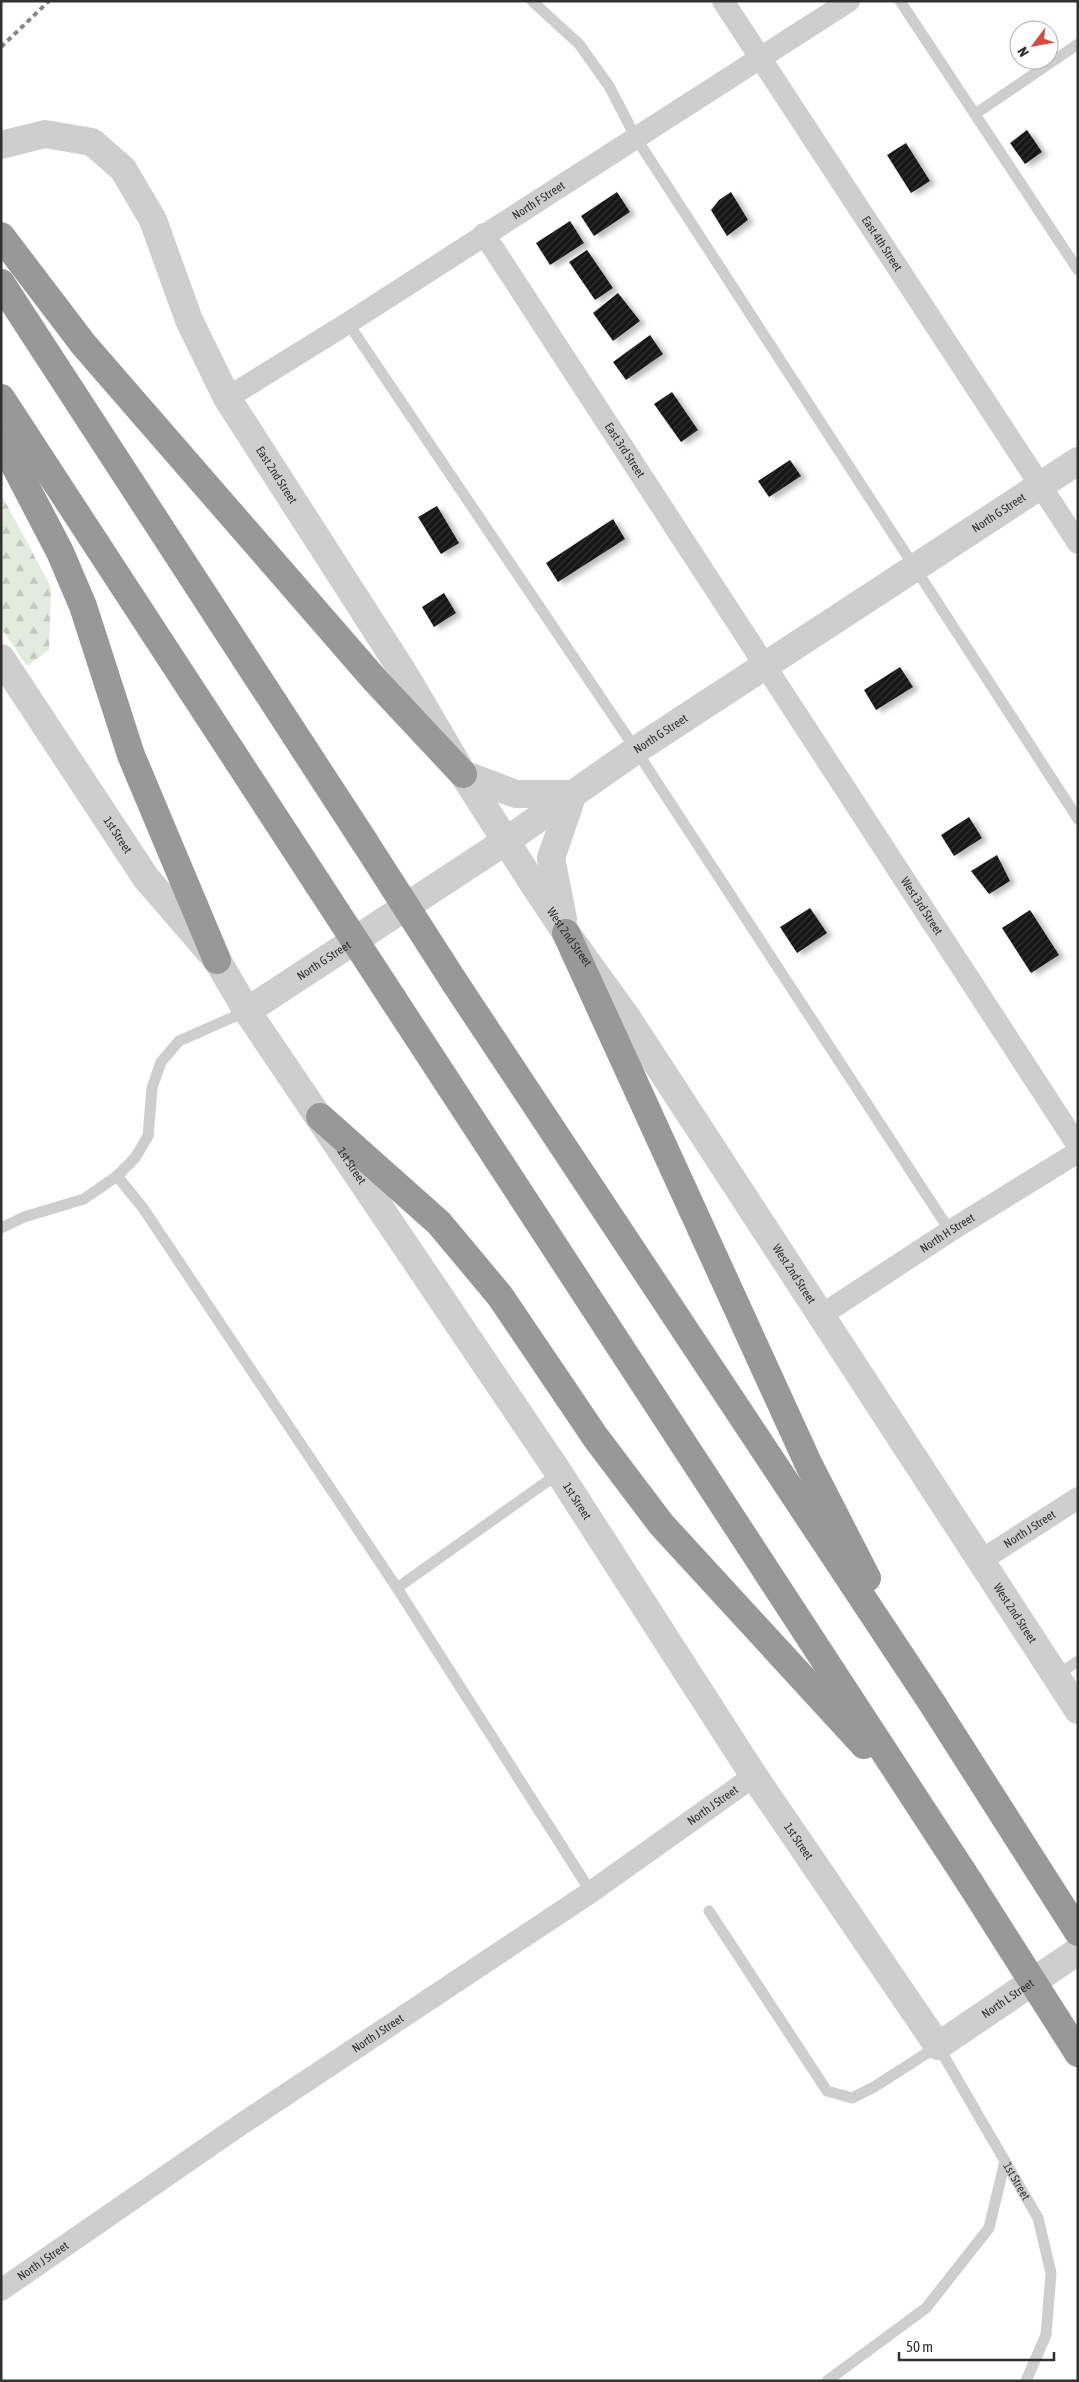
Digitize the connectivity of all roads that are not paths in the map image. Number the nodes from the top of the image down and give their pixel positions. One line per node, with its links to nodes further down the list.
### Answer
1 (532, 1): 8 (lane)
2 (724, 1): 6 (street, East 4th Street)
3 (849, 1): 6 (street, North F Street)
4 (900, 1): 7 (lane)
5 (1078, 44): 7 (lane)
6 (760, 59): 8 (street, North F Street); 19 (street, East 4th Street)
7 (975, 114): 12 (lane)
8 (636, 138): 10 (street, North F Street); 21 (lane)
9 (1, 145): 16 (street, East 2nd Street)
10 (484, 234): 14 (street, North F Street); 23 (street, East 3rd Street)
11 (1, 236): 25 (highway)
12 (1078, 270)
13 (1, 283): 45 (highway, bridge)
14 (348, 323): 16 (street, North F Street); 24 (lane)
15 (1, 398): 48 (highway, bridge)
16 (227, 398): 25 (street, East 2nd Street)
17 (1, 439): 30 (highway)
18 (1078, 461): 19 (street, North G Street)
19 (1040, 485): 20 (street, East 4th Street); 21 (street, North G Street)
20 (1078, 543)
21 (913, 568): 23 (street, North G Street); 27 (lane)
22 (1, 658): 30 (street, 1st Street)
23 (766, 666): 24 (street, North G Street); 33 (street, West 3rd Street)
24 (636, 750): 26 (street, North G Street); 37 (lane)
25 (463, 774): 26 (street); 28 (street, East 2nd Street)
26 (573, 794): 28 (street, North G Street); 29 (street)
27 (1078, 819)
28 (506, 841): 29 (street, West 2nd Street); 31 (street, North G Street)
29 (566, 933): 38 (street, West 2nd Street); 45 (highway)
30 (217, 960): 31 (street, 1st Street)
31 (246, 1011): 32 (street, 1st Street); 35 (lane)
32 (320, 1117): 39 (street, 1st Street); 48 (highway)
33 (1078, 1146)
34 (1078, 1152): 37 (street, North H Street)
35 (117, 1176): 36 (lane); 42 (lane)
36 (1, 1228)
37 (950, 1231): 38 (street, North H Street)
38 (820, 1316): 41 (street, West 2nd Street)
39 (558, 1473): 42 (lane); 47 (street, 1st Street)
40 (1078, 1498): 41 (street, North J Street)
41 (980, 1561): 44 (street, West 2nd Street)
42 (397, 1588): 49 (lane)
43 (1078, 1661): 44 (lane)
44 (1055, 1676): 46 (street, West 2nd Street)
45 (932, 1704): 51 (highway)
46 (1078, 1710)
47 (754, 1776): 49 (street, North J Street); 53 (street, 1st Street)
48 (917, 1802): 54 (highway, bridge)
49 (591, 1892): 56 (street, North J Street)
50 (709, 1911): 53 (lane)
51 (1078, 1932)
52 (1078, 1951): 53 (street, North L Street)
53 (938, 2046): 55 (lane, 1st Street)
54 (1078, 2053)
55 (1005, 2161): 57 (lane); 58 (lane, 1st Street)
56 (1, 2290)
57 (827, 2381)
58 (1026, 2381)

